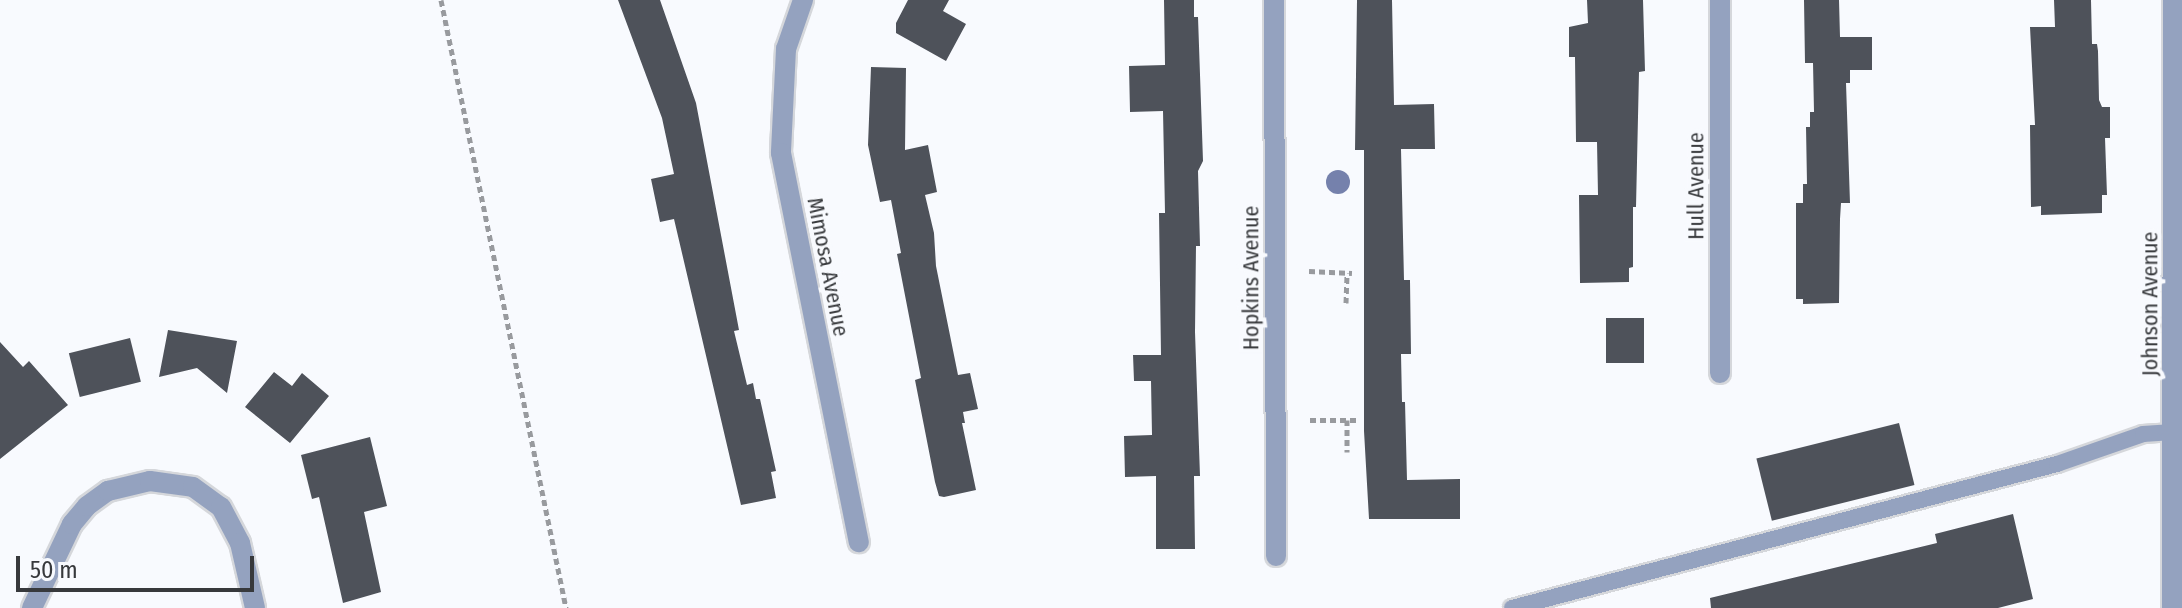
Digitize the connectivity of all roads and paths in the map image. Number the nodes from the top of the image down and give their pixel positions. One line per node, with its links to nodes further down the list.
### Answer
1 (441, 0): 19 (path)
2 (803, 0): 15 (street, Mimosa Avenue)
3 (1274, 0): 16 (street, Hopkins Avenue)
4 (1720, 0): 9 (street, Hull Avenue)
5 (2173, 0): 6 (street, Johnson Avenue)
6 (2178, 195): 13 (street, Johnson Avenue)
7 (1309, 271): 8 (path)
8 (1346, 303)
9 (1720, 373)
10 (1310, 420): 11 (path)
11 (1347, 420): 12 (path); 14 (path)
12 (1357, 420)
13 (2173, 432): 20 (lane); 21 (street, Johnson Avenue)
14 (1347, 452)
15 (859, 542)
16 (1276, 556)
17 (32, 608): 18 (street)
18 (255, 608)
19 (566, 608)
20 (1512, 608)
21 (2172, 608)

